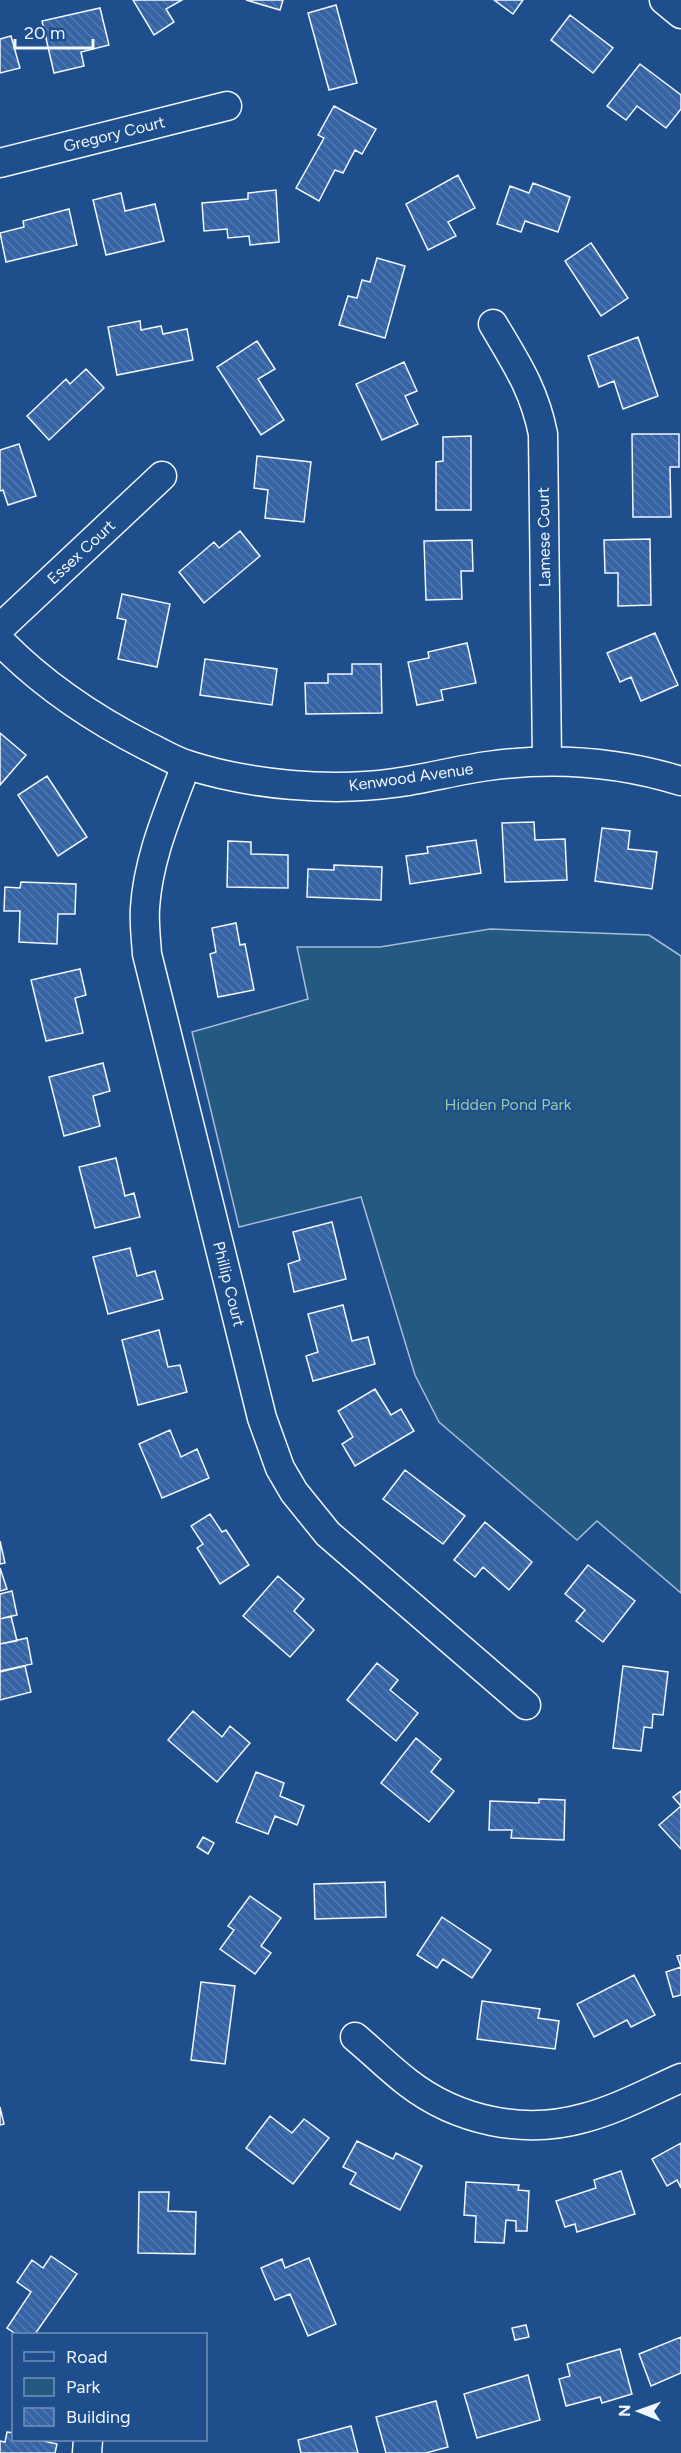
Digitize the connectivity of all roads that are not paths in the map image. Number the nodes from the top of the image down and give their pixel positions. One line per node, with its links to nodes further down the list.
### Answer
1 (664, 0): 2 (street)
2 (681, 14)
3 (227, 106): 4 (street, Gregory Court)
4 (0, 163)
5 (494, 324): 9 (street, Lamese Court)
6 (162, 476): 7 (street, Essex Court)
7 (0, 628)
8 (0, 641): 10 (street, Kenwood Avenue)
9 (548, 760): 10 (street, Kenwood Avenue); 11 (street, Kenwood Avenue)
10 (186, 765): 12 (street, Phillip Court)
11 (681, 781)
12 (526, 1706)
13 (356, 2037): 14 (street)
14 (681, 2078)

